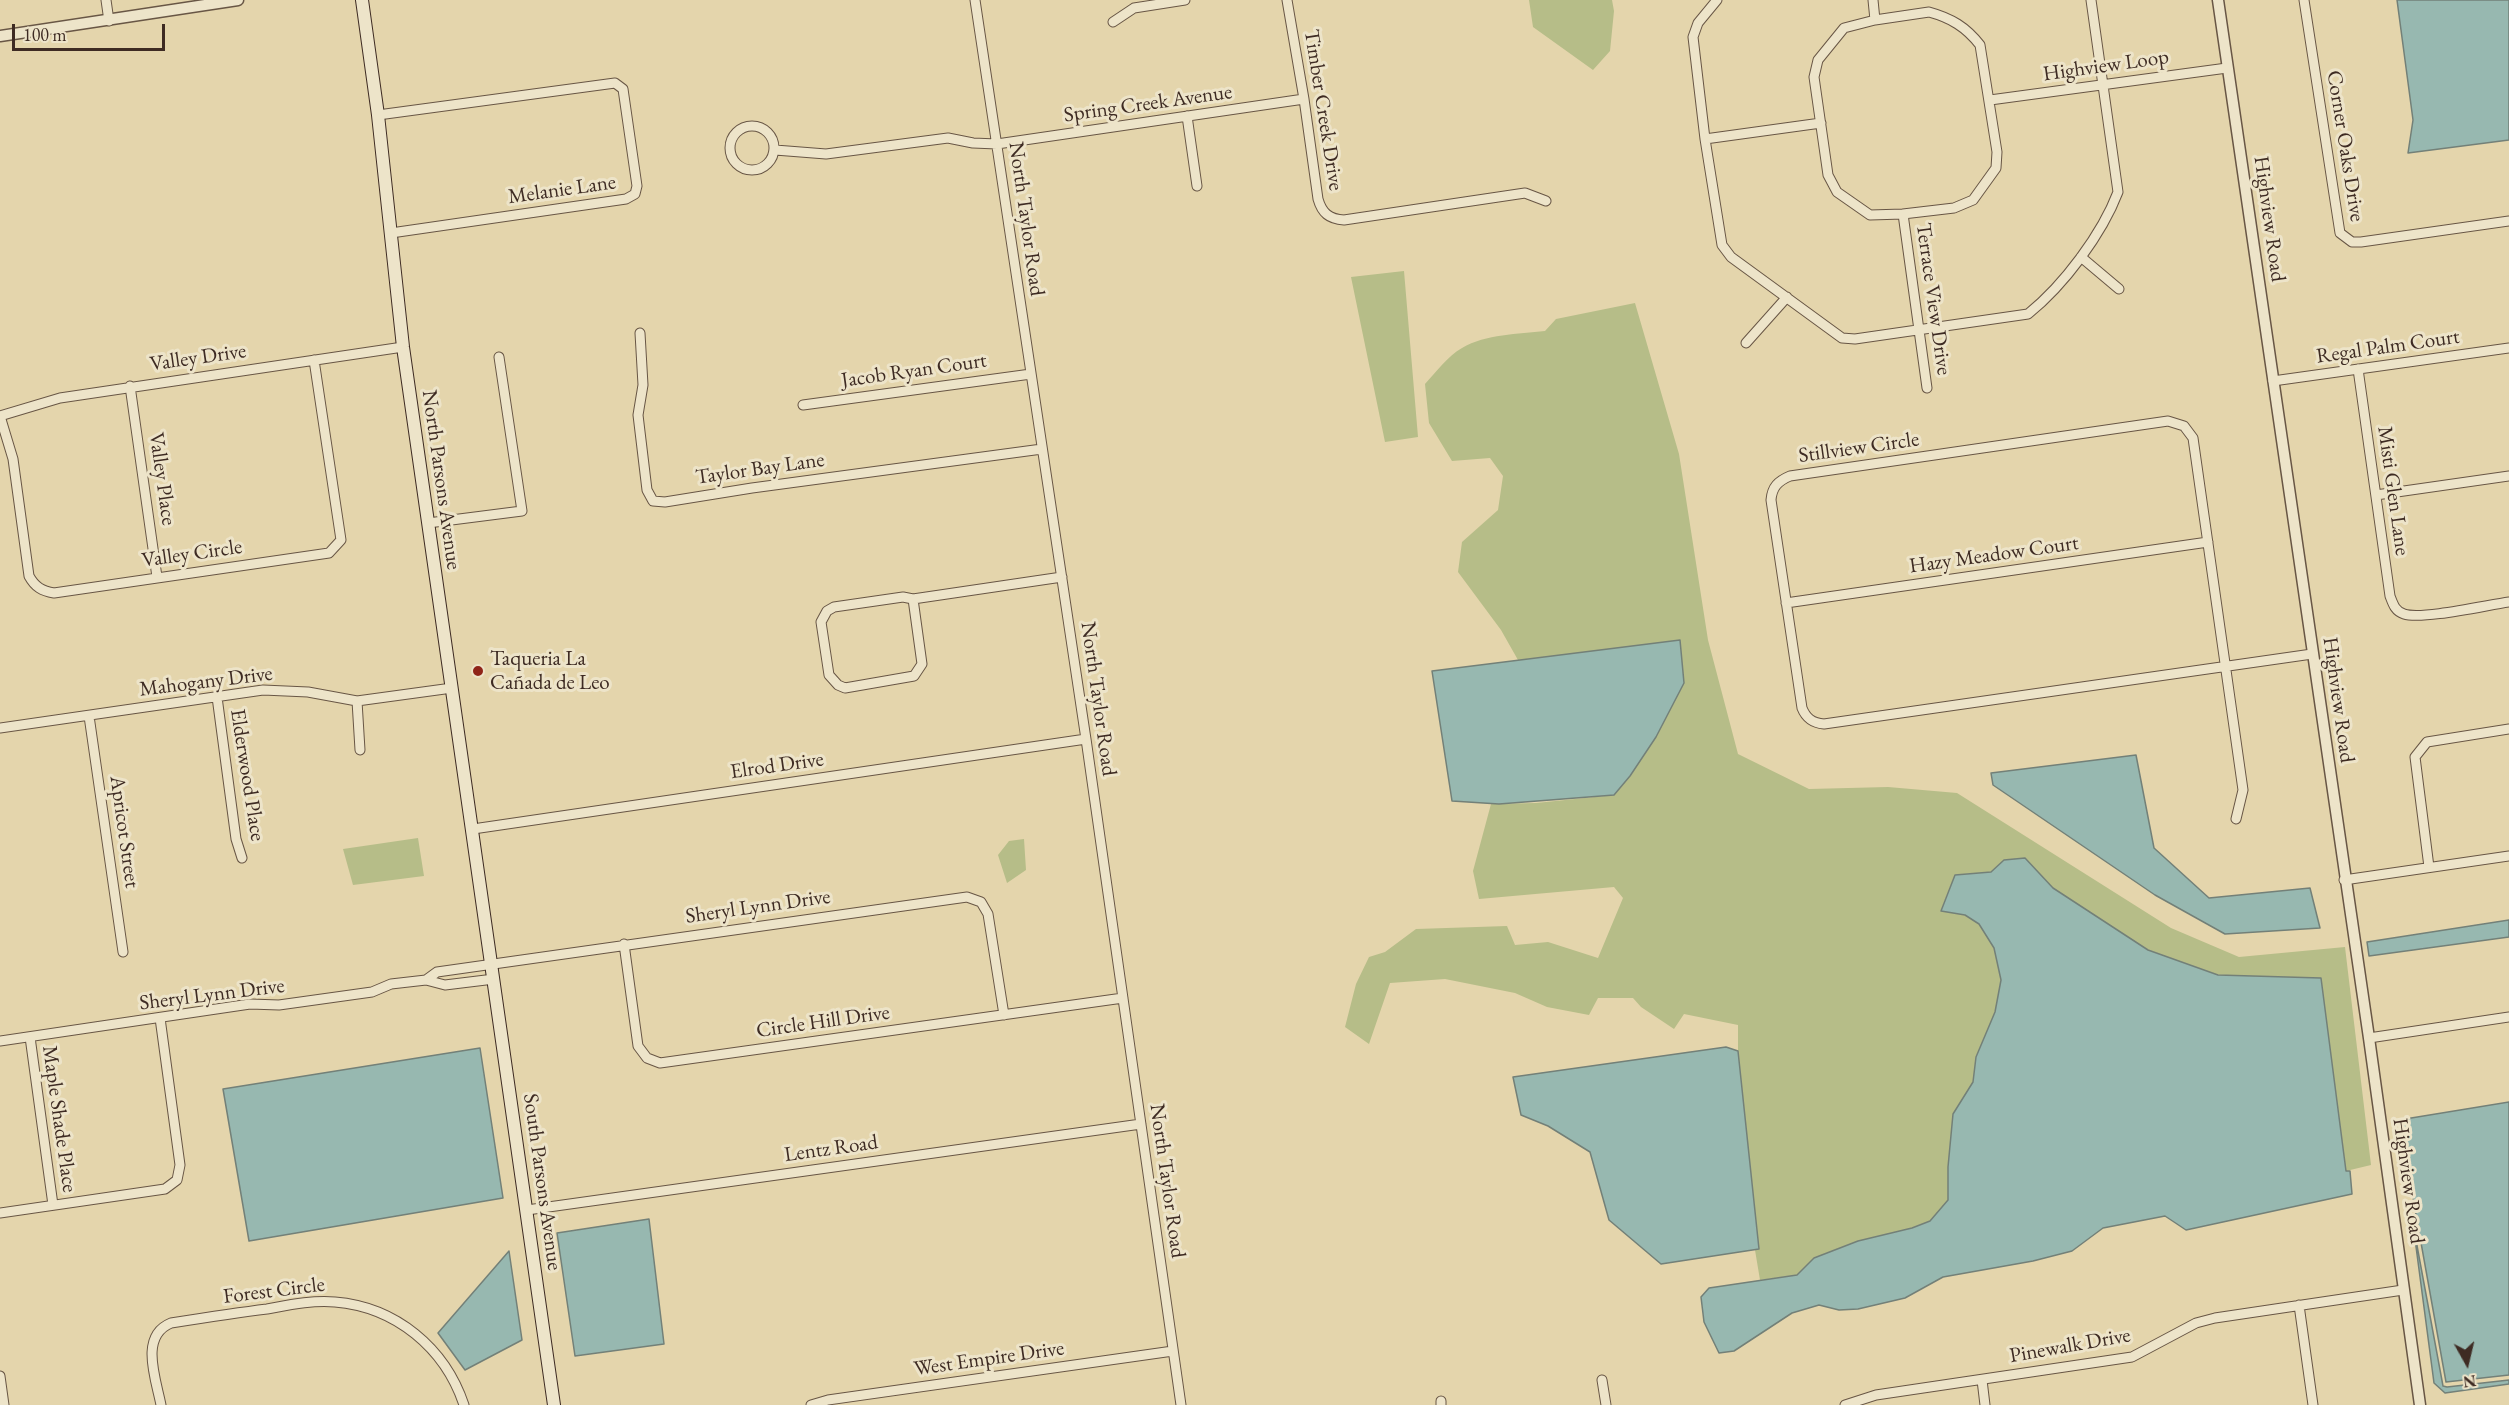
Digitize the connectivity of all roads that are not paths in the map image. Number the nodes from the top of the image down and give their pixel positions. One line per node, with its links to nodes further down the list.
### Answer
1 (106, 0): 14 (street)
2 (233, 0): 3 (street); 14 (street)
3 (238, 0)
4 (362, 0): 21 (main road, North Parsons Avenue)
5 (975, 0): 25 (street, North Taylor Road)
6 (1185, 0): 15 (street)
7 (1287, 0): 19 (street, Timber Creek Drive)
8 (1717, 0): 24 (street)
9 (1872, 0): 13 (street)
10 (2091, 0): 18 (street)
11 (2218, 0): 17 (street, Highview Road)
12 (2304, 0): 30 (street, Corner Oaks Drive)
13 (1875, 20): 20 (street); 23 (street)
14 (109, 21): 16 (street)
15 (1113, 22)
16 (0, 36)
17 (2227, 68): 18 (street, Highview Loop); 44 (street, Highview Road)
18 (2105, 85): 20 (street, Highview Loop); 32 (street)
19 (1304, 99): 22 (street, Spring Creek Avenue); 28 (street, Timber Creek Drive)
20 (1990, 100): 29 (street)
21 (378, 115): 31 (main road, North Parsons Avenue); 31 (street, Melanie Lane)
22 (1187, 116): 25 (street, Spring Creek Avenue); 27 (street)
23 (1821, 123): 24 (street); 29 (street)
24 (1705, 139): 34 (street)
25 (997, 144): 26 (street, Spring Creek Avenue); 43 (street, North Taylor Road)
26 (775, 150): 26 (street)
27 (1197, 186)
28 (1546, 201)
29 (1903, 214): 35 (street, Terrace View Drive)
30 (2509, 221)
31 (391, 233): 38 (main road, North Parsons Avenue)
32 (2081, 257): 33 (street); 35 (street)
33 (2119, 289)
34 (1787, 297): 35 (street); 37 (street)
35 (1919, 330): 46 (street, Terrace View Drive)
36 (640, 333): 49 (street, Taylor Bay Lane)
37 (1746, 343)
38 (403, 347): 41 (street, Valley Drive); 52 (main road, North Parsons Avenue)
39 (2509, 348): 42 (street, Regal Palm Court)
40 (499, 357): 52 (street)
41 (314, 360): 45 (street, Valley Drive); 54 (street, Valley Circle)
42 (2358, 369): 44 (street, Regal Palm Court); 51 (street, Misti Glen Lane)
43 (1031, 374): 47 (street, Jacob Ryan Court); 49 (street, North Taylor Road)
44 (2272, 381): 59 (street, Highview Road)
45 (130, 386): 48 (street, Valley Drive); 54 (street, Valley Place)
46 (1927, 388)
47 (803, 405)
48 (0, 416): 54 (street, Valley Circle)
49 (1042, 449): 55 (street, North Taylor Road)
50 (2509, 476): 51 (street)
51 (2376, 495): 57 (street, Misti Glen Lane)
52 (428, 523): 61 (main road, North Parsons Avenue)
53 (2208, 542): 58 (street, Hazy Meadow Court); 58 (street, Stillview Circle); 60 (street, Stillview Circle)
54 (158, 577)
55 (1062, 577): 56 (street); 67 (street, North Taylor Road)
56 (914, 599): 56 (street)
57 (2509, 602)
58 (1786, 603): 60 (street, Stillview Circle)
59 (2312, 654): 60 (street, Stillview Circle); 74 (street, Highview Road)
60 (2225, 666): 69 (street)
61 (452, 688): 63 (street, Mahogany Drive); 70 (main road, North Parsons Avenue)
62 (217, 697): 63 (street, Mahogany Drive); 64 (street, Mahogany Drive); 72 (street, Elderwood Place)
63 (357, 701): 68 (street)
64 (88, 716): 65 (street, Mahogany Drive); 76 (street, Apricot Street)
65 (0, 728)
66 (2509, 729): 73 (street)
67 (1086, 739): 70 (street, Elrod Drive); 80 (street, North Taylor Road)
68 (360, 750)
69 (2236, 819)
70 (472, 829): 77 (main road, North Parsons Avenue)
71 (2509, 856): 73 (street)
72 (242, 858)
73 (2429, 867): 74 (street)
74 (2344, 880): 85 (street, Highview Road)
75 (624, 944): 77 (street, Sheryl Lynn Drive); 81 (street, Sheryl Lynn Drive); 81 (street, Circle Hill Drive)
76 (123, 952)
77 (492, 964): 78 (main road, South Parsons Avenue); 79 (street, Sheryl Lynn Drive)
78 (494, 979): 79 (street, Sheryl Lynn Drive); 89 (main road, South Parsons Avenue)
79 (426, 980): 83 (street, Sheryl Lynn Drive)
80 (1123, 998): 81 (street, Circle Hill Drive); 87 (street, North Taylor Road)
81 (1004, 1015)
82 (2509, 1017): 85 (street)
83 (160, 1018): 84 (street, Sheryl Lynn Drive); 88 (street)
84 (30, 1037): 86 (street, Sheryl Lynn Drive); 88 (street, Maple Shade Place)
85 (2369, 1038): 91 (street, Highview Road)
86 (0, 1041)
87 (1141, 1124): 89 (street, Lentz Road); 93 (street, North Taylor Road)
88 (52, 1205): 90 (street)
89 (527, 1210): 100 (main road, South Parsons Avenue)
90 (0, 1213)
91 (2403, 1290): 92 (street, Pinewalk Drive); 107 (street, Highview Road)
92 (2300, 1305): 96 (street, Pinewalk Drive); 106 (street)
93 (1173, 1351): 101 (street, West Empire Drive); 102 (street, North Taylor Road)
94 (0, 1376): 97 (street)
95 (1602, 1380): 103 (street)
96 (1982, 1380): 104 (street, Pinewalk Drive); 105 (street)
97 (4, 1405)
98 (161, 1405): 99 (street, Forest Circle)
99 (464, 1405)
100 (554, 1405)
101 (811, 1405)
102 (1181, 1405)
103 (1606, 1405)
104 (1845, 1405)
105 (1985, 1405)
106 (2313, 1405)
107 (2420, 1405)

